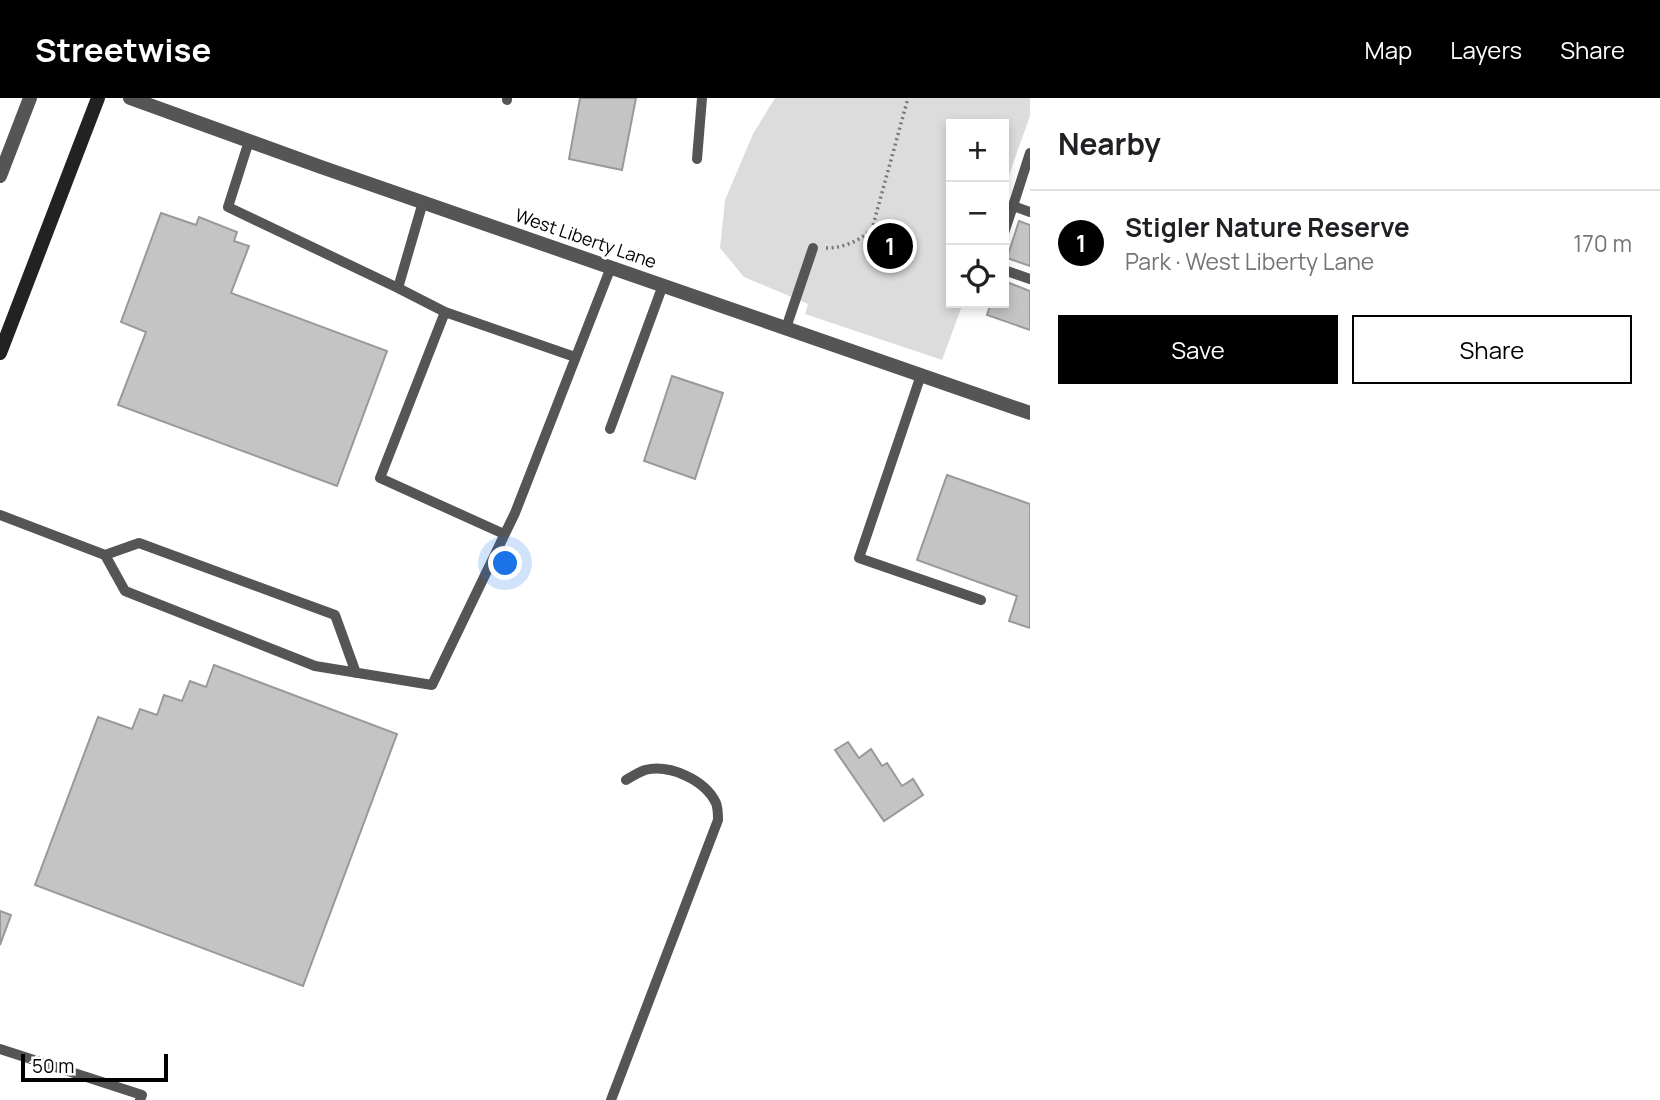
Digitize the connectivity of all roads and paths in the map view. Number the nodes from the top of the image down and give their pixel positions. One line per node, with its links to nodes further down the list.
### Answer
1 (30, 98): 9 (street)
2 (98, 98): 22 (street)
3 (130, 98): 6 (street, West Liberty Lane)
4 (702, 98): 8 (lane)
5 (908, 98): 14 (path)
6 (249, 141): 10 (street, West Liberty Lane); 19 (lane)
7 (1030, 153): 11 (lane)
8 (697, 159)
9 (0, 176)
10 (423, 202): 15 (street, West Liberty Lane); 19 (lane)
11 (1013, 206): 12 (lane); 13 (lane)
12 (1030, 212)
13 (1009, 218)
14 (813, 248): 21 (lane)
15 (611, 267): 18 (street, West Liberty Lane); 23 (lane)
16 (1009, 272): 17 (lane)
17 (1030, 279)
18 (663, 285): 21 (street, West Liberty Lane); 26 (lane)
19 (398, 288): 20 (lane)
20 (445, 312): 23 (lane); 28 (lane)
21 (786, 328): 24 (street, West Liberty Lane)
22 (0, 353)
23 (575, 357): 28 (lane)
24 (920, 375): 25 (street, West Liberty Lane); 30 (lane)
25 (1030, 413)
26 (610, 429)
27 (0, 515): 29 (lane)
28 (504, 534): 31 (lane)
29 (105, 555): 31 (lane); 31 (lane)
30 (981, 600)
31 (356, 673)
32 (626, 780): 35 (lane)
33 (0, 1049): 34 (lane)
34 (141, 1100)
35 (611, 1100)

